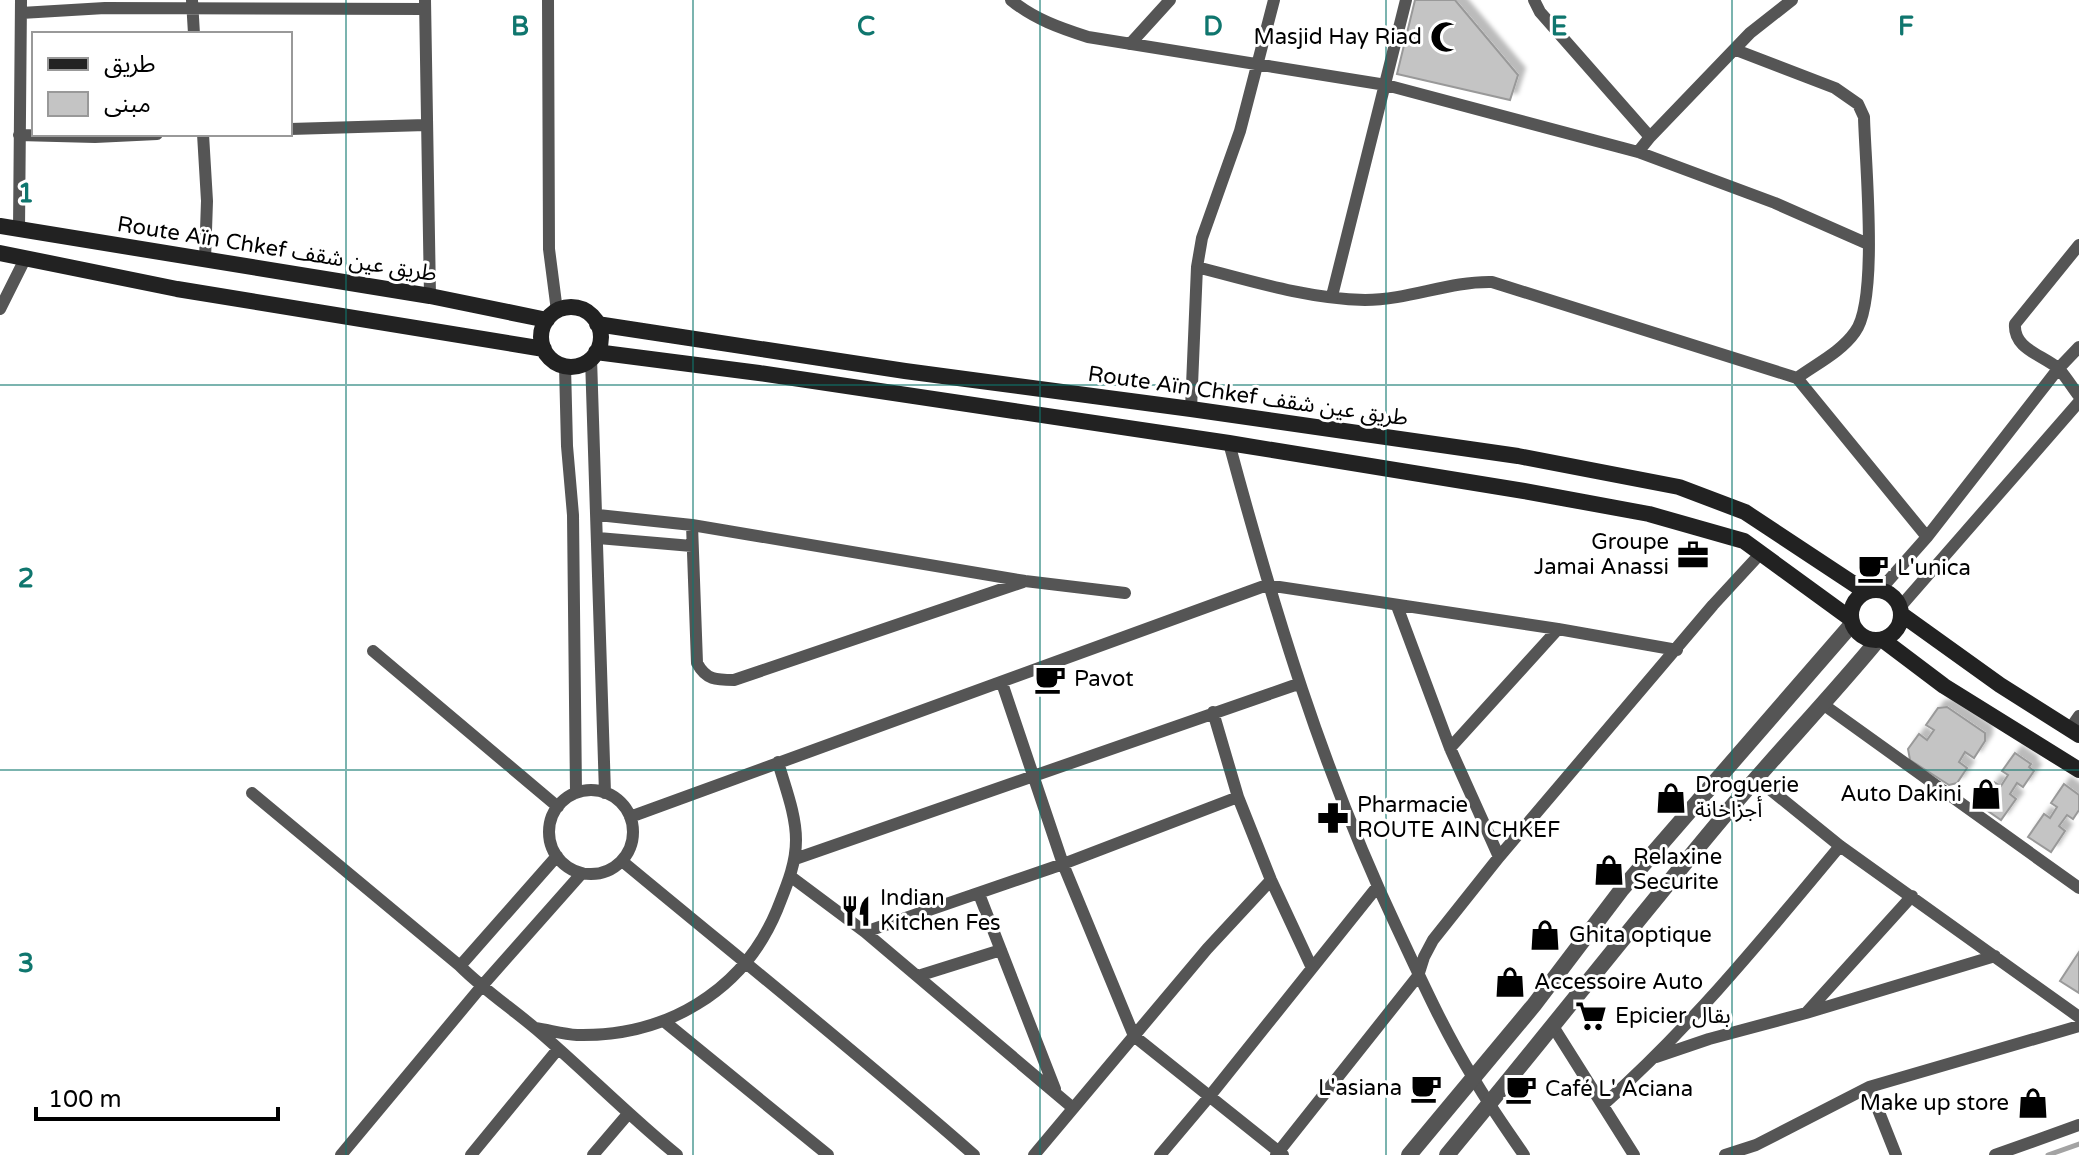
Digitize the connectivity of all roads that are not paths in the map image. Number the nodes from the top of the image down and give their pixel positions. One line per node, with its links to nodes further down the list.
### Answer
1 (548, 0): 36 (street)
2 (1011, 0): 12 (street)
3 (1170, 0): 12 (street)
4 (1274, 0): 14 (street)
5 (1406, 0): 15 (street)
6 (1534, 0): 23 (street)
7 (1792, 0): 13 (street)
8 (192, 4): 9 (street); 10 (street); 11 (street)
9 (425, 4): 16 (street)
10 (21, 7): 18 (street)
11 (194, 32)
12 (1130, 44): 14 (street)
13 (1736, 50): 23 (street); 27 (street)
14 (1259, 65): 15 (street); 32 (street)
15 (1386, 85): 24 (street); 34 (street)
16 (426, 125): 17 (street); 33 (street)
17 (292, 129)
18 (19, 135): 19 (street); 26 (street)
19 (32, 135)
20 (57, 136): 21 (street)
21 (116, 136)
22 (203, 136): 31 (street)
23 (1650, 137): 24 (street)
24 (1638, 152): 27 (street)
25 (0, 226): 26 (main road, Route Aïn Chkef طريق عين شقف)
26 (19, 229): 31 (main road, Route Aïn Chkef طريق عين شقف)
27 (1868, 244): 43 (street)
28 (2079, 245): 42 (street)
29 (0, 253): 30 (main road)
30 (26, 257): 35 (street); 39 (main road)
31 (205, 260): 33 (main road, Route Aïn Chkef طريق عين شقف)
32 (1197, 267): 34 (street); 46 (street)
33 (430, 296): 36 (main road, Route Aïn Chkef طريق عين شقف)
34 (1332, 296): 43 (street)
35 (0, 309)
36 (552, 315): 37 (main road); 39 (main road)
37 (597, 324): 40 (main road); 46 (main road, Route Aïn Chkef طريق عين شقف)
38 (2079, 347): 42 (street)
39 (544, 349): 41 (main road)
40 (594, 355): 41 (main road); 47 (main road); 48 (street)
41 (565, 366): 76 (street)
42 (2058, 369): 44 (street); 50 (street)
43 (1797, 378): 50 (street)
44 (2079, 396)
45 (2079, 402): 59 (street)
46 (1191, 409): 56 (main road, Route Aïn Chkef طريق عين شقف)
47 (1229, 443): 53 (main road); 55 (street)
48 (598, 515): 49 (street); 51 (street)
49 (692, 525): 52 (street); 54 (street)
50 (1927, 537): 56 (street)
51 (598, 538): 52 (street); 77 (street)
52 (692, 546): 54 (street)
53 (1761, 553): 60 (main road); 63 (street)
54 (1025, 581): 57 (street)
55 (1267, 585): 58 (street); 65 (street); 66 (street)
56 (1873, 591): 59 (main road); 60 (main road)
57 (1125, 593)
58 (1397, 606): 61 (street); 70 (street)
59 (1901, 611): 62 (main road); 69 (main road)
60 (1852, 621): 62 (main road); 112 (street)
61 (1558, 629): 63 (street); 70 (street)
62 (1880, 640): 67 (street); 72 (main road)
63 (1677, 650): 83 (street)
64 (373, 651): 79 (street)
65 (1002, 683): 71 (street); 73 (street)
66 (1298, 684): 68 (street); 90 (street)
67 (1824, 705): 74 (street); 91 (street)
68 (1213, 712): 73 (street); 78 (street)
69 (2076, 727)
70 (1450, 748): 83 (street)
71 (778, 762): 80 (street); 84 (street)
72 (2079, 770)
73 (1034, 775): 84 (street); 86 (street)
74 (1756, 778): 81 (street); 108 (street)
75 (252, 793): 98 (street)
76 (576, 793): 77 (street); 79 (street)
77 (605, 793): 80 (street)
78 (1238, 797): 86 (street); 89 (street)
79 (558, 807): 82 (street)
80 (630, 817): 85 (street)
81 (1840, 846): 93 (street); 111 (street)
82 (557, 856): 87 (street); 98 (street)
83 (1499, 857): 101 (street)
84 (795, 859): 88 (street)
85 (622, 861): 87 (street); 97 (street)
86 (1063, 864): 92 (street); 109 (street)
87 (582, 873): 102 (street)
88 (790, 876): 94 (street); 97 (street)
89 (1271, 880): 99 (street); 109 (street)
90 (1377, 887): 99 (street); 101 (street)
91 (2079, 888)
92 (979, 894): 94 (street); 95 (street)
93 (1912, 896): 96 (street); 103 (street)
94 (865, 932): 100 (street)
95 (1001, 950): 100 (street); 114 (street)
96 (1995, 956): 103 (street); 104 (street)
97 (746, 965): 105 (street); 127 (street)
98 (460, 966): 102 (street)
99 (1312, 968): 115 (street)
100 (918, 976): 114 (street)
101 (1418, 976): 112 (street); 121 (street)
102 (481, 987): 107 (street); 122 (street)
103 (1806, 1013): 111 (street)
104 (2079, 1017)
105 (665, 1022): 107 (street); 126 (street)
106 (2079, 1026): 113 (street)
107 (535, 1028): 110 (street)
108 (1554, 1028): 116 (street); 117 (street)
109 (1134, 1036): 115 (street); 118 (street)
110 (558, 1049): 119 (street); 123 (street)
111 (1656, 1057): 117 (street)
112 (1473, 1078): 116 (street); 130 (street)
113 (1869, 1087): 134 (street); 135 (street)
114 (1055, 1090): 118 (street)
115 (1209, 1097): 121 (street); 129 (street)
116 (1490, 1104): 131 (street); 132 (street)
117 (1604, 1104): 133 (street)
118 (1073, 1108): 128 (street)
119 (628, 1114): 124 (street); 125 (street)
120 (2079, 1125): 136 (street)
121 (1279, 1154)
122 (341, 1155)
123 (471, 1155)
124 (593, 1155)
125 (677, 1155)
126 (828, 1155)
127 (974, 1155)
128 (1034, 1155)
129 (1160, 1155)
130 (1409, 1155)
131 (1447, 1155)
132 (1524, 1155)
133 (1634, 1155)
134 (1725, 1155)
135 (1896, 1155)
136 (1995, 1155)

